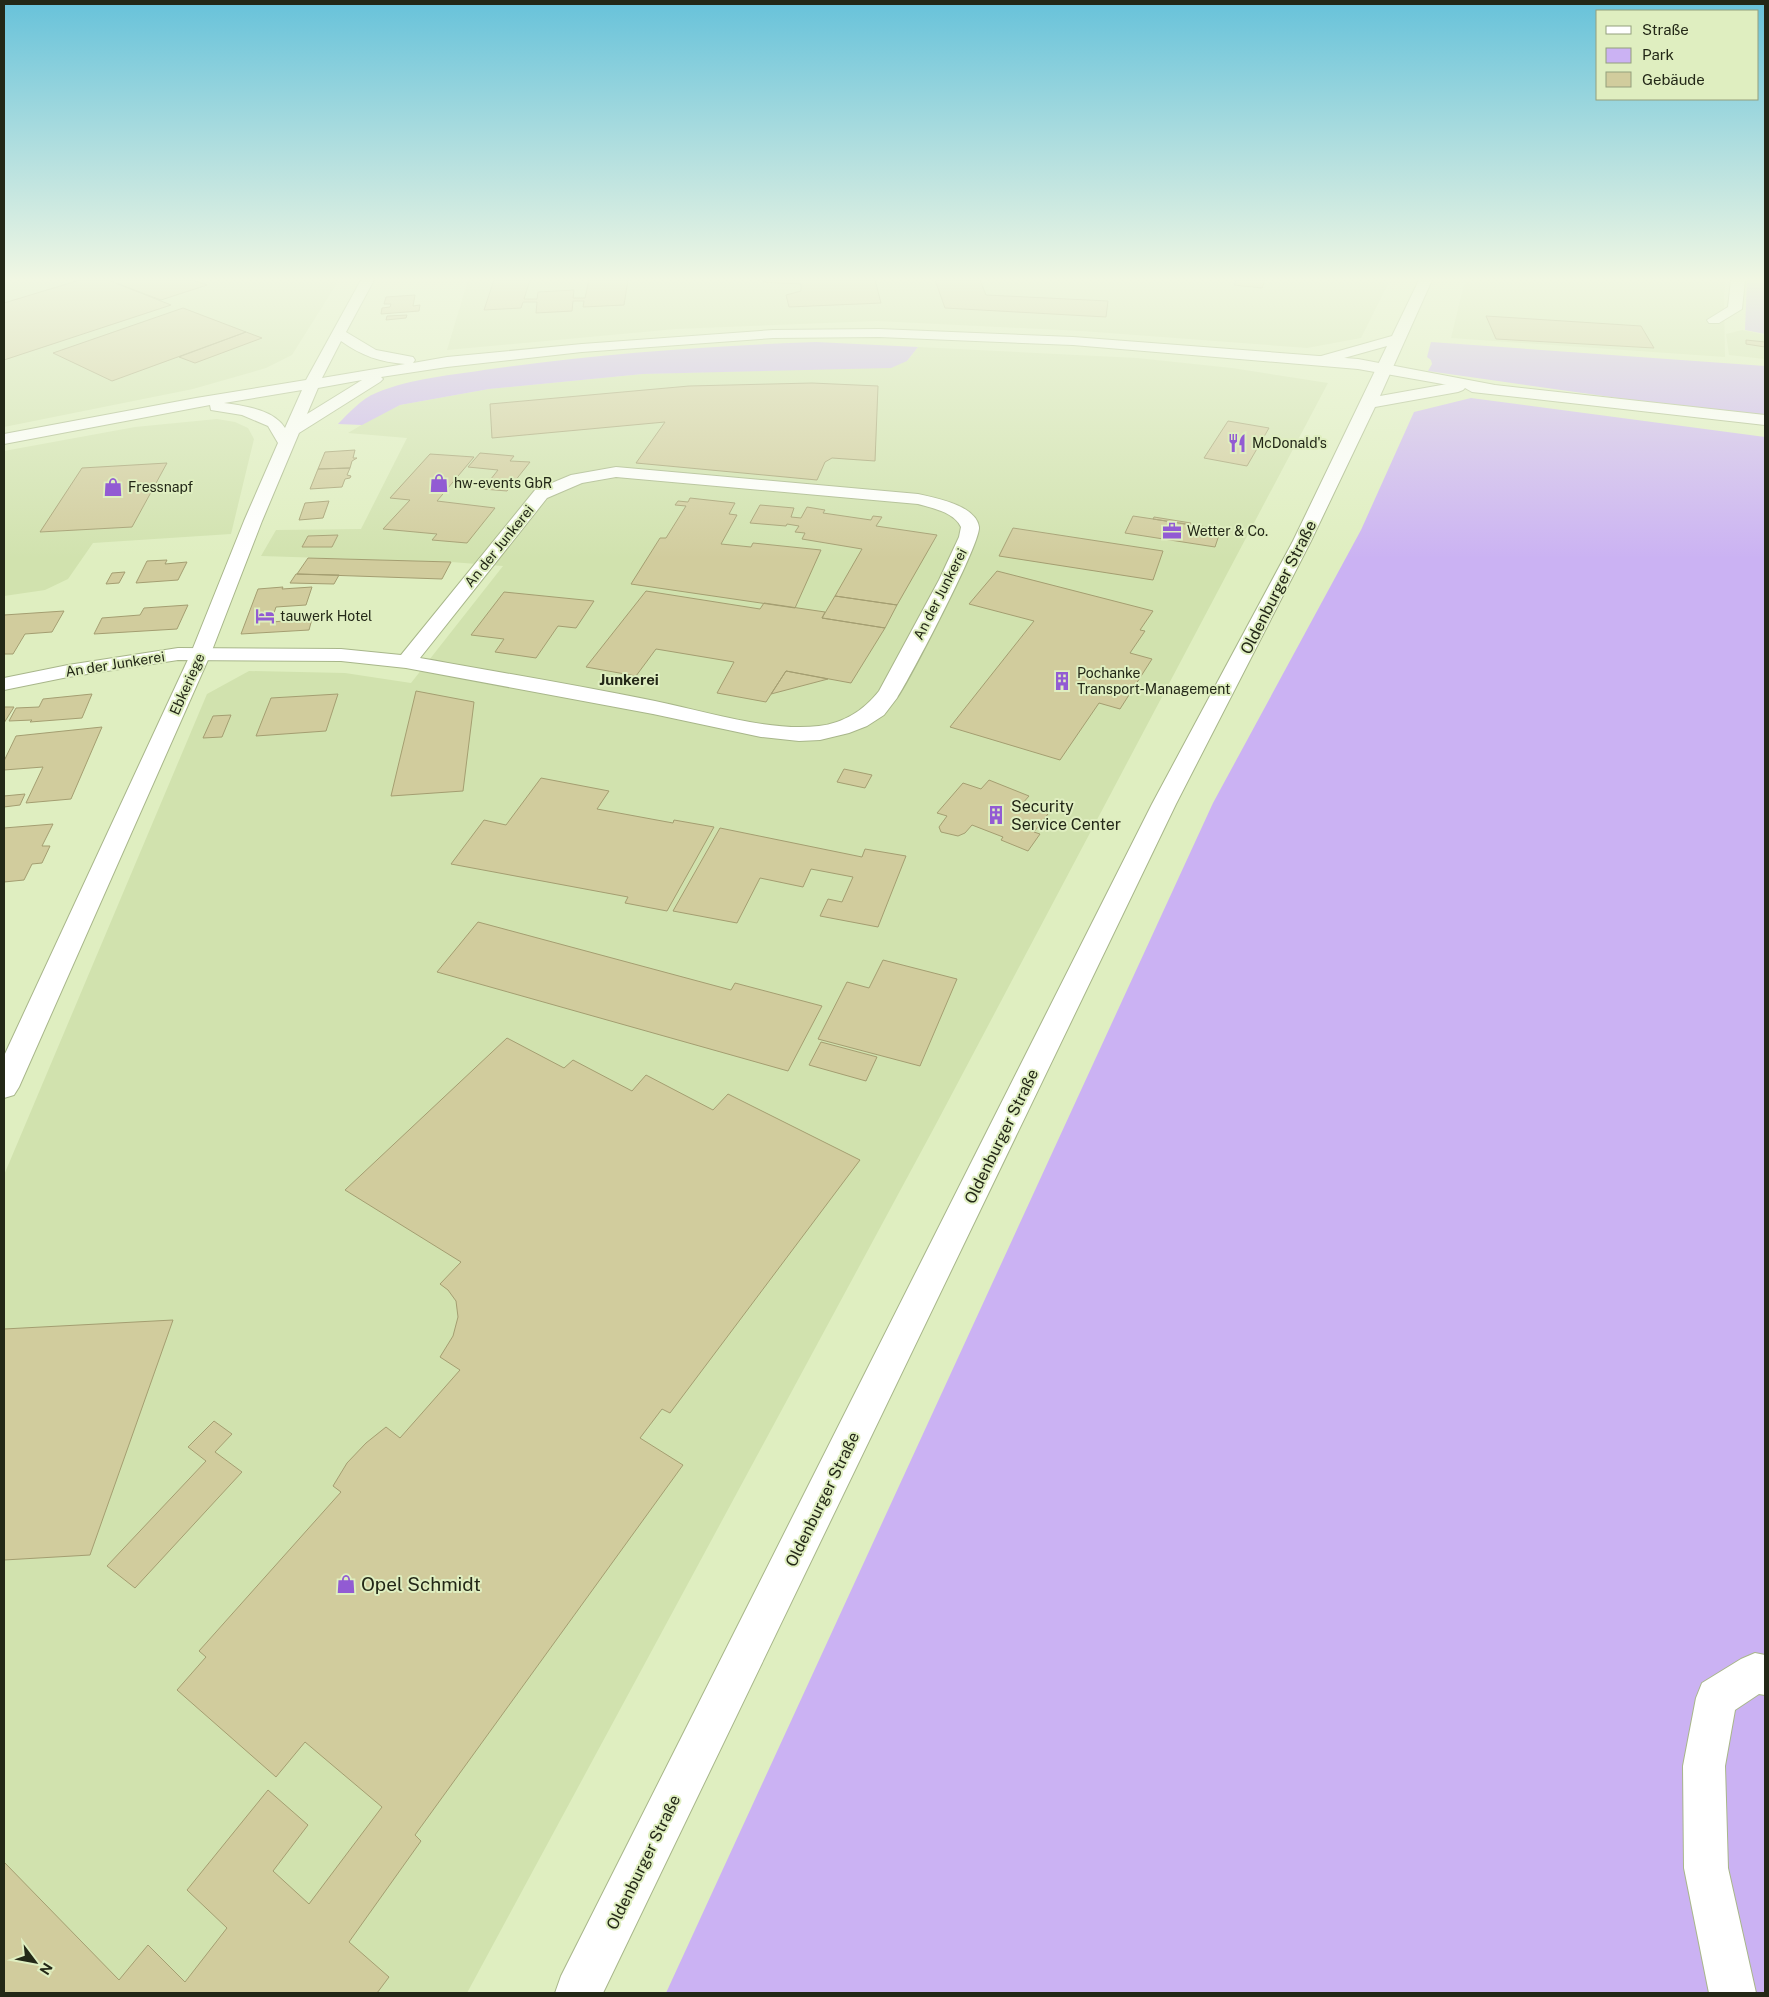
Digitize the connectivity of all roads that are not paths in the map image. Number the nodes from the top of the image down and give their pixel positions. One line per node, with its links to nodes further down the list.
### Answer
1 (292, 373): 11 (main road)
2 (317, 373): 8 (main road, Ebkeriege)
3 (380, 373): 8 (main road)
4 (385, 373): 15 (main road)
5 (1382, 373): 12 (main road, Oldenburger Straße)
6 (1389, 373): 9 (main road)
7 (1391, 373): 10 (main road)
8 (312, 384): 11 (main road); 15 (main road, Ebkeriege)
9 (1458, 387): 10 (main road); 12 (main road)
10 (1489, 388): 14 (main road)
11 (236, 397): 13 (main road)
12 (1369, 403): 22 (main road, Oldenburger Straße)
13 (196, 404): 15 (main road); 16 (main road)
14 (1765, 420)
15 (289, 437): 17 (main road, Ebkeriege)
16 (4, 439)
17 (201, 653): 18 (main road, An der Junkerei); 19 (main road, An der Junkerei); 20 (main road, Ebkeriege)
18 (406, 662): 18 (main road, An der Junkerei)
19 (4, 684)
20 (4, 1088)
21 (1765, 1675): 23 (main road)
22 (578, 1993)
23 (1732, 1993)

